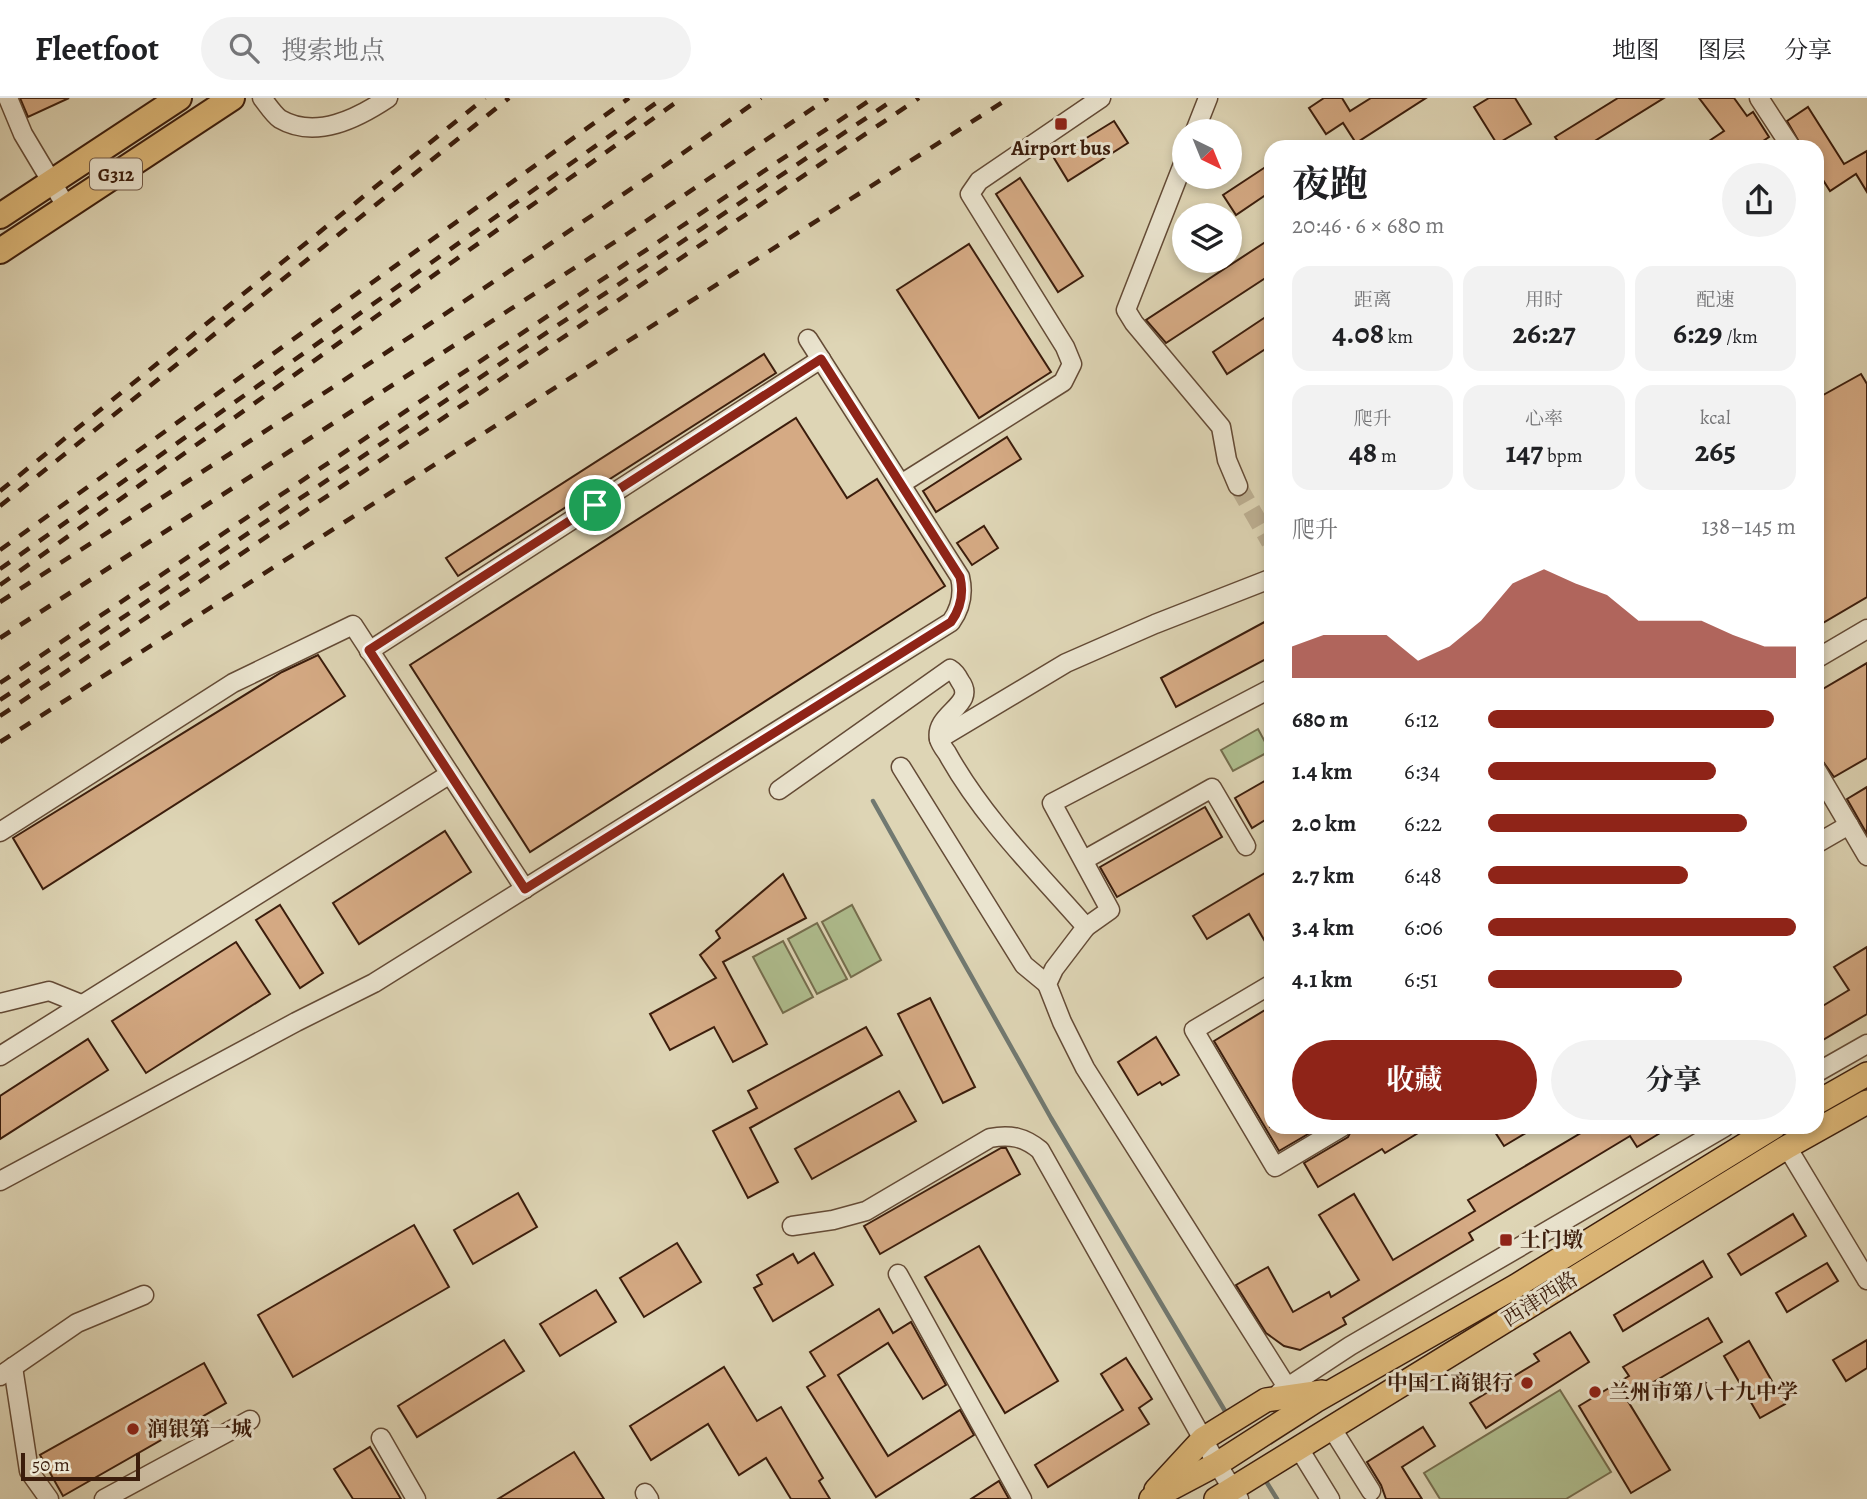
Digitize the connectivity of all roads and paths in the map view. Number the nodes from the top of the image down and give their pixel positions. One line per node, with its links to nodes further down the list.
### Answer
1 (8, 98): 11 (street)
2 (179, 98): 11 (highway, G312)
3 (232, 98): 13 (highway, G312)
4 (262, 98): 5 (street)
5 (388, 98)
6 (1101, 98): 18 (street)
7 (1208, 98): 9 (street)
8 (1759, 98): 10 (street)
9 (1200, 119)
10 (1786, 140)
11 (52, 181): 13 (street); 14 (highway, G312)
12 (1173, 189): 19 (street)
13 (66, 206): 15 (highway, G312)
14 (0, 216)
15 (0, 251)
16 (808, 339): 17 (street)
17 (821, 359): 18 (street); 22 (street)
18 (901, 484): 36 (street)
19 (1238, 486)
20 (1264, 581): 25 (street)
21 (1867, 629): 23 (street)
22 (369, 650): 27 (street); 31 (street)
23 (1824, 654)
24 (1264, 692): 35 (street)
25 (939, 738): 29 (street); 37 (street)
26 (901, 767): 38 (street)
27 (450, 774): 36 (street); 41 (street)
28 (1824, 783): 30 (street)
29 (779, 790)
30 (1849, 825): 32 (street); 34 (street)
31 (0, 832)
32 (1824, 839)
33 (1246, 846): 35 (street)
34 (1867, 856)
35 (1084, 860): 37 (street)
36 (525, 889): 54 (street)
37 (1086, 927): 38 (street)
38 (1046, 984): 60 (street)
39 (1264, 989): 49 (street)
40 (0, 1003): 41 (street)
41 (81, 1004): 43 (street)
42 (1867, 1044): 44 (street)
43 (0, 1056)
44 (1824, 1068)
45 (1867, 1074): 46 (main road)
46 (1824, 1098)
47 (1867, 1102): 48 (main road, 西津西路)
48 (1824, 1126)
49 (1330, 1134)
50 (1713, 1134): 60 (street)
51 (1763, 1134): 61 (main road, 西津西路)
52 (1810, 1134): 53 (main road, 西津西路)
53 (1787, 1147): 57 (street); 64 (main road, 西津西路)
54 (0, 1181)
55 (792, 1226): 66 (street)
56 (898, 1274): 74 (street)
57 (1867, 1280)
58 (144, 1295): 59 (street)
59 (7, 1372): 71 (street)
60 (1287, 1387): 62 (street)
61 (1332, 1391): 62 (main road); 68 (main road, 西津西路)
62 (1266, 1400): 66 (main road)
63 (250, 1420): 72 (street)
64 (1331, 1427): 67 (main road, 西津西路); 69 (street)
65 (381, 1438): 73 (street)
66 (1203, 1439): 68 (street); 75 (main road)
67 (1291, 1452): 70 (main road, 西津西路); 76 (street)
68 (1222, 1460): 70 (street); 75 (main road, 西津西路)
69 (1371, 1491)
70 (1233, 1492)
71 (49, 1499)
72 (104, 1499)
73 (416, 1499)
74 (1022, 1499)
75 (1149, 1499)
76 (1331, 1499)

